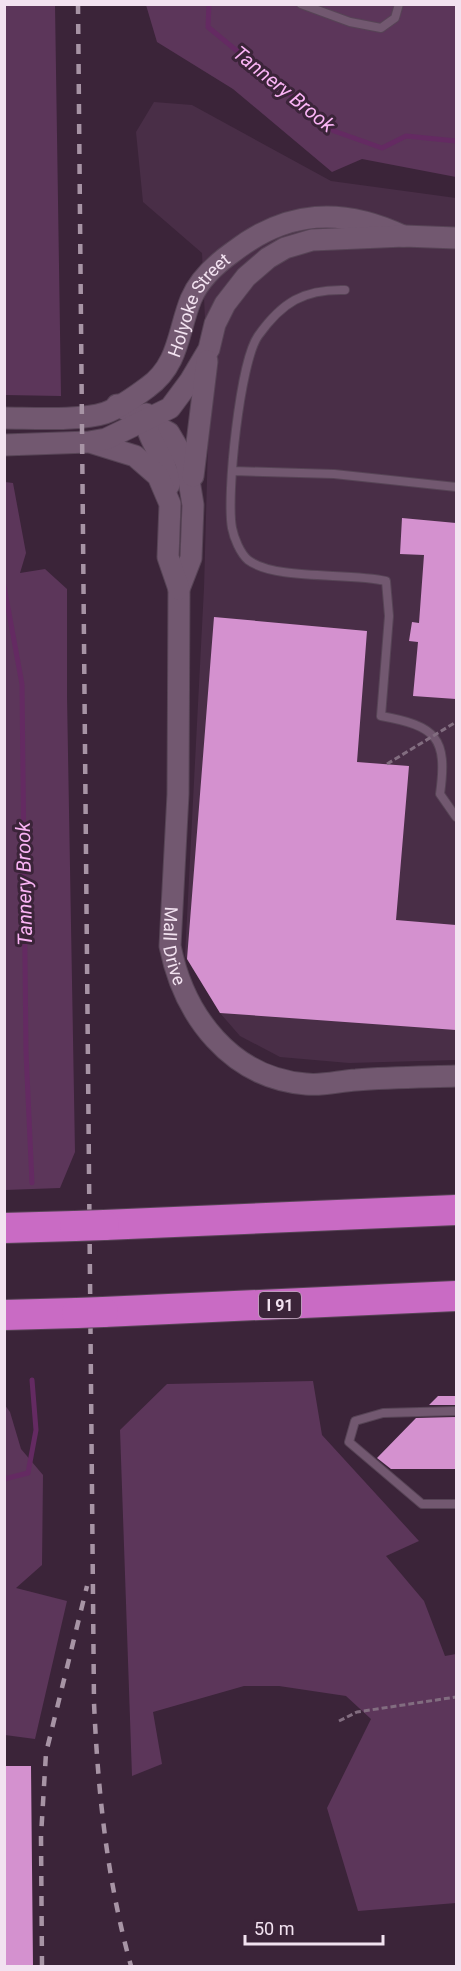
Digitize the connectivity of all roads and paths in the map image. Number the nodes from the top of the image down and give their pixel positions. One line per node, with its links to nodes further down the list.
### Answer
1 (301, 4): 2 (lane)
2 (399, 4)
3 (404, 236): 4 (street, Holyoke Street); 6 (street, Holyoke Street); 7 (street, Holyoke Street)
4 (456, 238)
5 (345, 290): 13 (lane)
6 (209, 349): 10 (street, Holyoke Street); 15 (street)
7 (149, 387): 8 (street, Holyoke Street); 10 (street)
8 (117, 405): 9 (street, Holyoke Street); 10 (street, Mall Drive)
9 (4, 418)
10 (146, 421): 11 (street, Holyoke Street); 15 (street, Mall Drive); 16 (street)
11 (89, 442): 12 (street, Holyoke Street); 16 (street, Mall Drive)
12 (4, 445)
13 (233, 471): 14 (lane); 20 (lane)
14 (456, 487)
15 (192, 489): 17 (street, Mall Drive)
16 (170, 504): 17 (street, Mall Drive)
17 (179, 589): 21 (street, Mall Drive)
18 (456, 722): 19 (path, bridge)
19 (387, 764)
20 (456, 817)
21 (456, 1076)
22 (456, 1210): 24 (highway)
23 (4, 1223): 24 (highway)
24 (40, 1227): 25 (highway)
25 (4, 1228)
26 (456, 1296): 27 (highway, I 91)
27 (81, 1313): 28 (highway, I 91); 29 (highway)
28 (4, 1315)
29 (4, 1322)
30 (456, 1411): 31 (lane)
31 (456, 1504)
32 (456, 1697): 33 (path)
33 (339, 1721)

